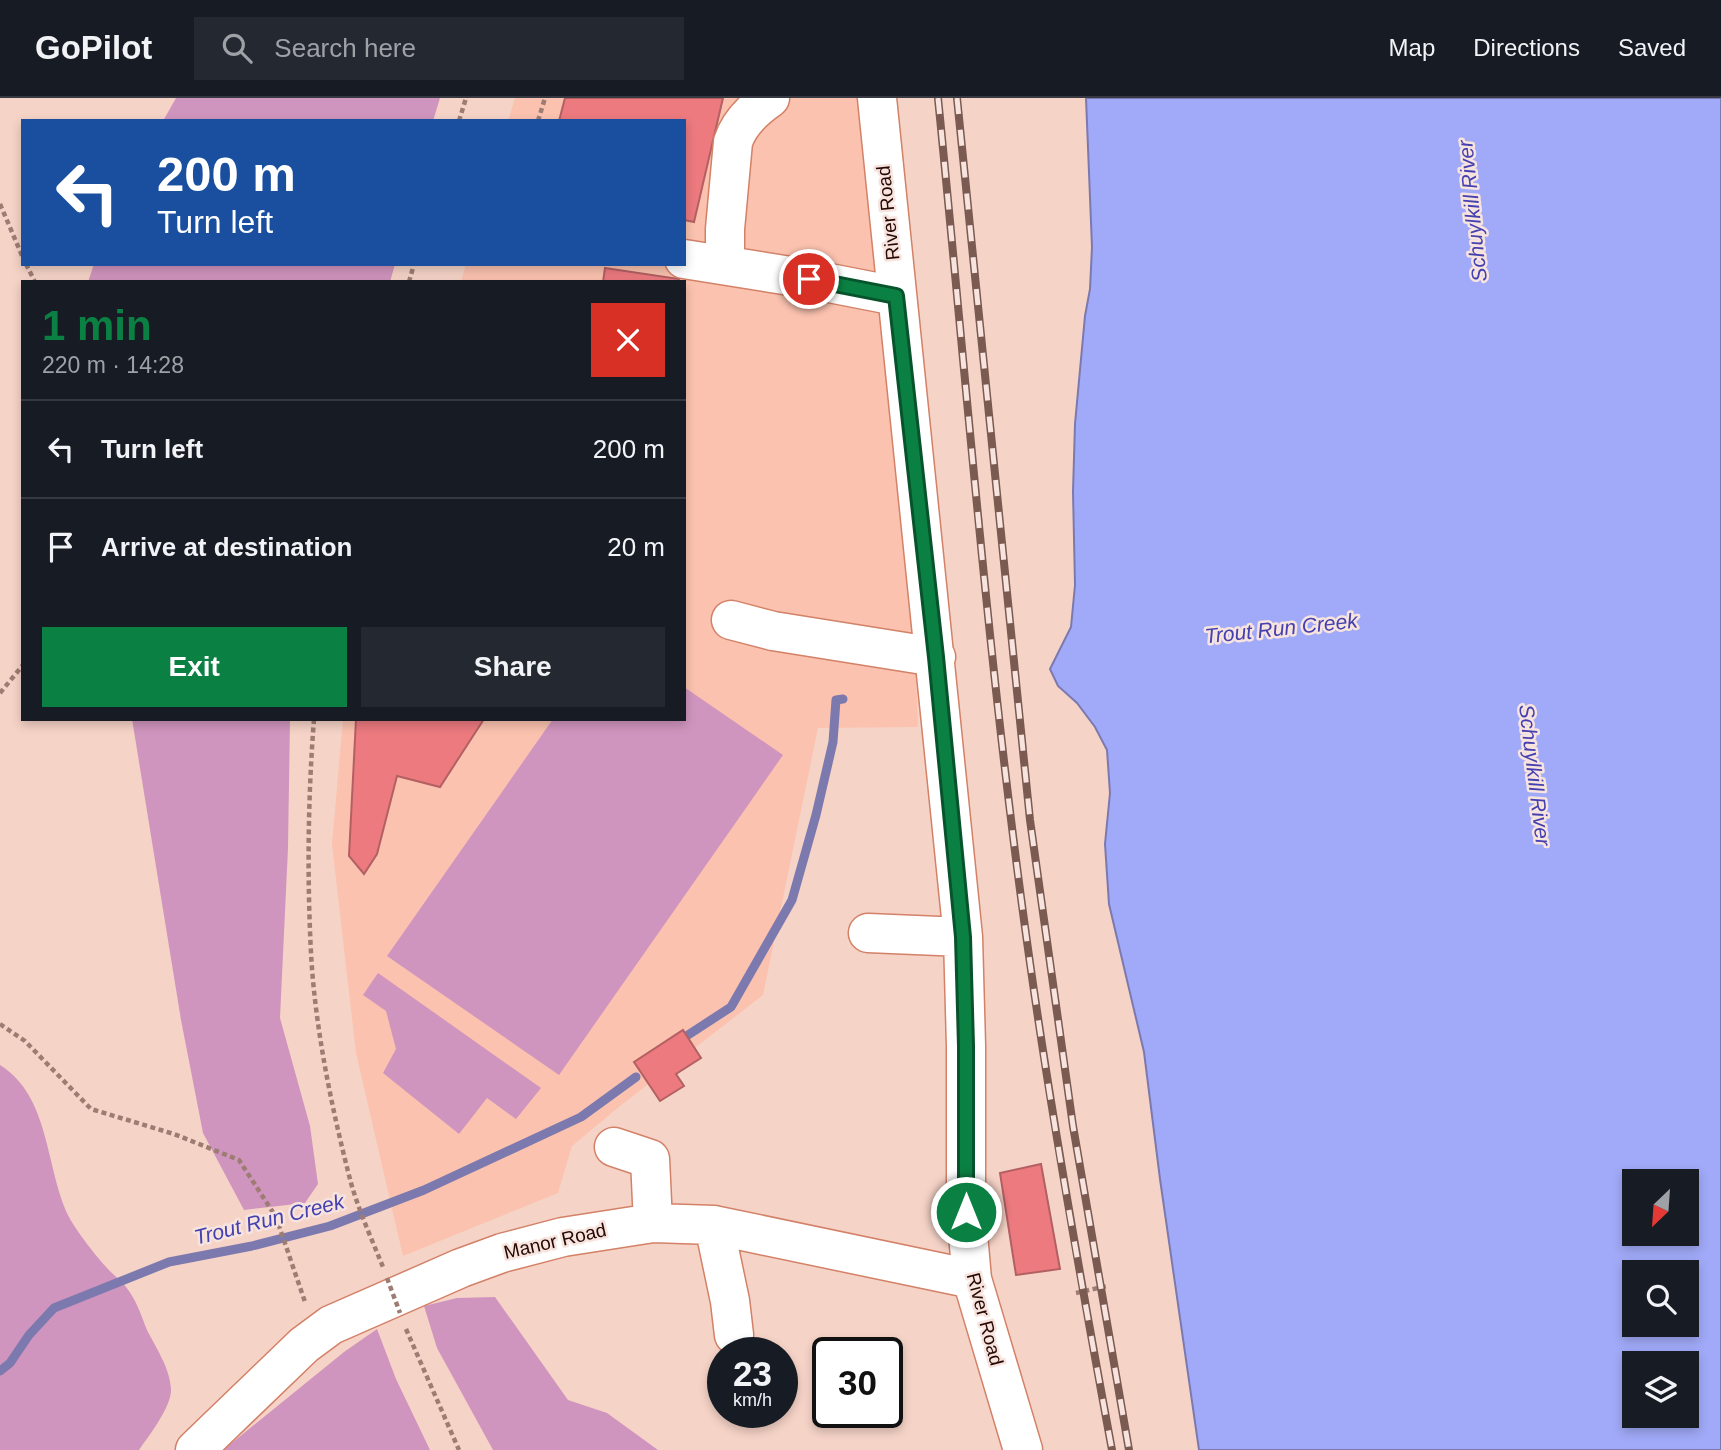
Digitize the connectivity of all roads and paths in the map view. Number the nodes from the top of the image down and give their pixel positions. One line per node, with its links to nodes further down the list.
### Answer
1 (466, 98): 5 (path)
2 (545, 98): 6 (path)
3 (770, 98): 10 (street)
4 (877, 98): 11 (street, River Road)
5 (460, 119)
6 (539, 119)
7 (0, 204): 8 (path)
8 (21, 253)
9 (686, 260): 10 (street)
10 (725, 265): 11 (street)
11 (896, 296): 13 (street, River Road)
12 (731, 620): 13 (street)
13 (936, 657): 18 (street, River Road)
14 (21, 667): 15 (path)
15 (0, 693)
16 (314, 721): 29 (path, bridge)
17 (867, 933): 18 (street)
18 (963, 937): 23 (street, River Road)
19 (0, 1024): 27 (path)
20 (614, 1147): 21 (street)
21 (653, 1223): 22 (street, Manor Road); 27 (street, Manor Road)
22 (714, 1225): 23 (street, Manor Road); 26 (street)
23 (972, 1279): 30 (street, River Road)
24 (1107, 1286): 25 (path)
25 (1076, 1293)
26 (734, 1335)
27 (316, 1336): 28 (street, Manor Road)
28 (195, 1450)
29 (459, 1450)
30 (1023, 1450)

